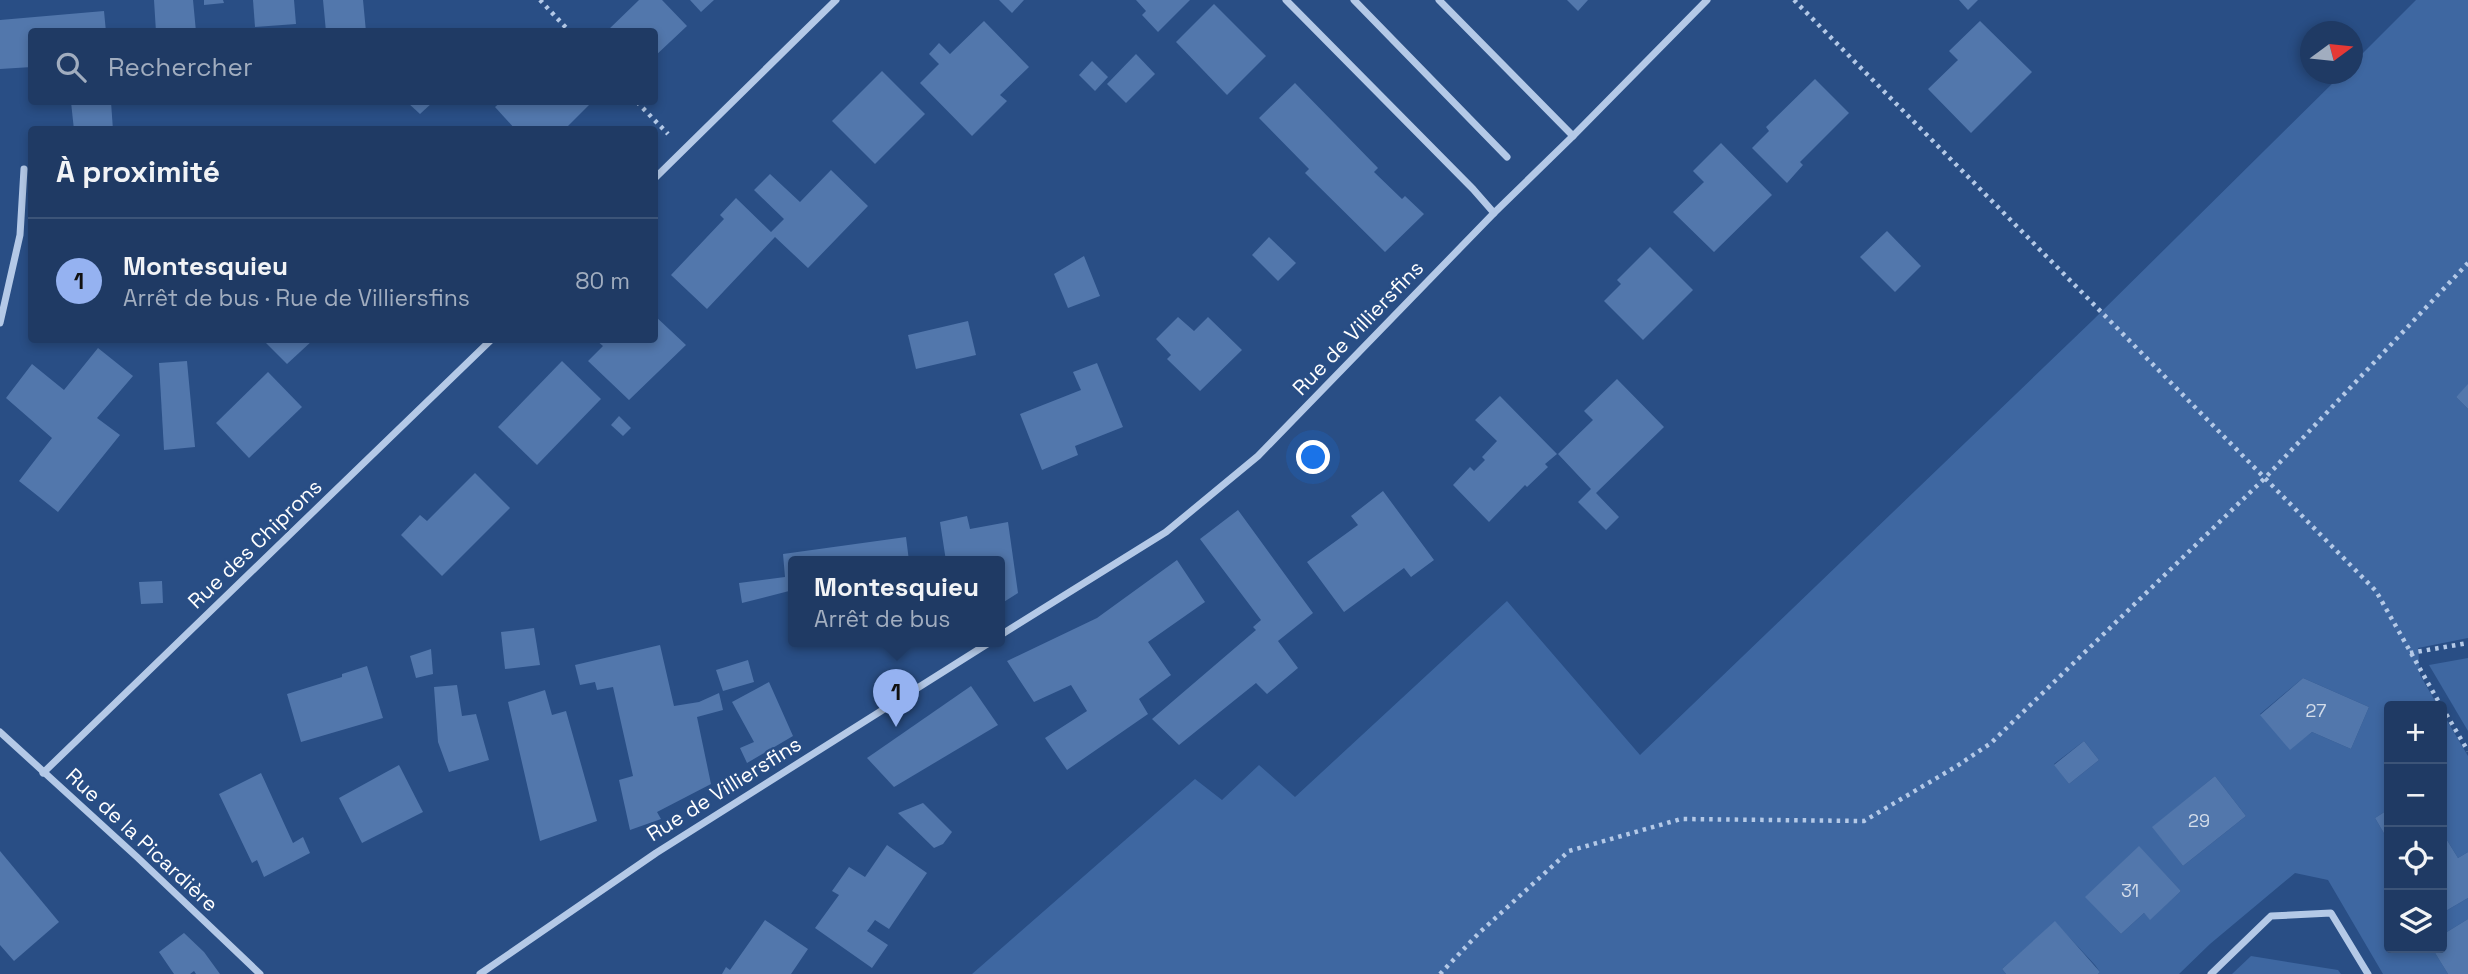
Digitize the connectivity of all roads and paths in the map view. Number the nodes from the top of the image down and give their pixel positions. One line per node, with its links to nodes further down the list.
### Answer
1 (540, 0): 8 (path)
2 (836, 0): 11 (street)
3 (1286, 0): 15 (street)
4 (1354, 0): 12 (street)
5 (1439, 0): 10 (street)
6 (1706, 0): 10 (street, Rue de Villiersfins)
7 (1794, 0): 19 (path)
8 (566, 28)
9 (640, 105): 11 (path)
10 (1573, 136): 15 (street, Rue de Villiersfins)
11 (684, 150): 14 (street)
12 (1507, 157)
13 (24, 169): 17 (street)
14 (658, 175)
15 (1494, 213): 20 (street, Rue de Villiersfins)
16 (2468, 263): 19 (path)
17 (0, 323)
18 (488, 343): 28 (street, Rue des Chiprons)
19 (2266, 477): 23 (path); 31 (path)
20 (1005, 632)
21 (2468, 643): 23 (path)
22 (982, 647): 30 (street, Rue de Villiersfins)
23 (2410, 653): 24 (path)
24 (2438, 701)
25 (2447, 715): 27 (path)
26 (0, 733): 28 (street, Rue de la Picardière)
27 (2468, 751)
28 (43, 773): 29 (street, Rue de la Picardière)
29 (260, 974)
30 (480, 974)
31 (1440, 974)
32 (2211, 974): 33 (street)
33 (2368, 974)

